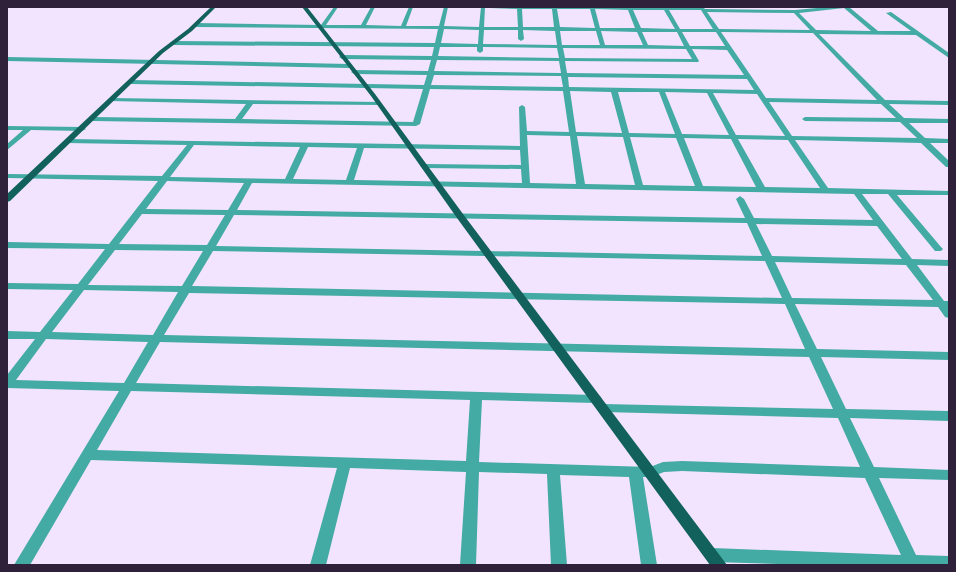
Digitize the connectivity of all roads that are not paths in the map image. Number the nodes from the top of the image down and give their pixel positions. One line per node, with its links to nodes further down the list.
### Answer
1 (214, 7): 27 (main road)
2 (304, 7): 28 (main road)
3 (336, 7): 28 (street)
4 (373, 7): 29 (street)
5 (411, 7): 30 (street)
6 (446, 7): 31 (street)
7 (483, 7): 32 (street)
8 (490, 7): 9 (street)
9 (519, 7): 10 (street); 33 (street)
10 (554, 7): 11 (street); 34 (street)
11 (592, 7): 18 (street); 35 (street)
12 (774, 7): 23 (street)
13 (842, 7): 21 (street)
14 (846, 7): 40 (street)
15 (932, 7): 16 (street)
16 (937, 7): 17 (street); 26 (street)
17 (949, 7)
18 (629, 8): 19 (street); 36 (street)
19 (666, 8): 20 (street); 37 (street)
20 (702, 9): 22 (street); 38 (street)
21 (813, 9): 24 (street)
22 (741, 11): 23 (street)
23 (779, 12): 24 (street)
24 (796, 12): 39 (street)
25 (888, 13): 41 (street)
26 (949, 14)
27 (196, 25): 28 (street); 43 (main road)
28 (320, 26): 29 (street); 44 (main road)
29 (363, 27): 30 (street)
30 (403, 27): 31 (street)
31 (442, 27): 32 (street); 45 (street)
32 (482, 28): 33 (street); 46 (street)
33 (520, 28): 34 (street); 42 (street)
34 (557, 28): 35 (street); 47 (street)
35 (598, 29): 36 (street); 48 (street)
36 (638, 29): 37 (street); 49 (street)
37 (678, 29): 38 (street); 50 (street)
38 (716, 30): 39 (street); 51 (street)
39 (814, 32): 40 (street); 74 (street)
40 (876, 32): 41 (street)
41 (916, 33): 52 (street)
42 (521, 39)
43 (173, 43): 44 (street); 58 (main road)
44 (332, 44): 45 (street); 53 (main road)
45 (438, 45): 46 (street); 54 (street)
46 (480, 45): 47 (street); 55 (street)
47 (560, 46): 48 (street); 57 (street)
48 (603, 47): 49 (street)
49 (646, 47): 50 (street)
50 (689, 47): 51 (street); 57 (street)
51 (729, 48): 62 (street)
52 (949, 56)
53 (342, 57): 54 (street); 59 (main road)
54 (434, 58): 55 (street); 60 (street)
55 (479, 58): 57 (street)
56 (7, 59): 58 (street)
57 (562, 59): 61 (street)
58 (152, 62): 59 (street); 63 (main road)
59 (352, 68): 60 (street); 64 (main road)
60 (431, 73): 61 (street); 65 (street)
61 (564, 74): 62 (street); 66 (street)
62 (749, 76): 70 (street)
63 (131, 82): 64 (street); 71 (main road)
64 (365, 86): 65 (street); 76 (main road)
65 (427, 86): 66 (street); 83 (street)
66 (566, 89): 67 (street); 88 (street)
67 (614, 90): 68 (street); 89 (street)
68 (661, 90): 69 (street); 90 (street)
69 (709, 91): 70 (street); 91 (street)
70 (760, 92): 72 (street)
71 (112, 100): 73 (street); 78 (main road)
72 (765, 100): 74 (street); 92 (street)
73 (251, 102): 76 (street); 80 (street)
74 (883, 102): 75 (street); 81 (street)
75 (949, 103)
76 (379, 104): 83 (main road)
77 (522, 107): 87 (street)
78 (93, 119): 80 (street); 86 (main road)
79 (805, 120): 81 (street)
80 (237, 121): 83 (street)
81 (903, 121): 82 (street); 94 (street)
82 (949, 121)
83 (393, 123): 99 (main road)
84 (7, 128): 85 (street)
85 (30, 128): 86 (street); 100 (street)
86 (82, 129): 93 (main road)
87 (524, 133): 88 (street); 101 (street)
88 (573, 135): 89 (street); 113 (street)
89 (626, 135): 90 (street); 114 (street)
90 (679, 136): 91 (street); 115 (street)
91 (733, 137): 92 (street); 116 (street)
92 (791, 139): 94 (street); 117 (street)
93 (69, 141): 96 (street); 106 (main road)
94 (923, 141): 95 (street); 102 (street)
95 (949, 141)
96 (192, 143): 97 (street); 107 (street)
97 (305, 145): 98 (street); 109 (street)
98 (361, 146): 99 (street); 110 (street)
99 (410, 147): 101 (street); 103 (main road)
100 (7, 148)
101 (524, 148): 104 (street)
102 (949, 165)
103 (424, 166): 104 (street); 111 (main road)
104 (525, 167): 112 (street)
105 (8, 176): 106 (street)
106 (29, 176): 107 (street); 121 (main road)
107 (164, 178): 108 (street); 123 (street)
108 (250, 180): 109 (street); 124 (street)
109 (288, 181): 110 (street)
110 (349, 182): 111 (street)
111 (436, 184): 112 (street); 125 (main road)
112 (526, 186): 113 (street)
113 (581, 187): 114 (street)
114 (640, 188): 115 (street)
115 (700, 189): 116 (street)
116 (762, 190): 117 (street)
117 (826, 191): 118 (street)
118 (856, 192): 119 (street); 127 (street)
119 (890, 192): 120 (street); 131 (street)
120 (949, 193)
121 (7, 199)
122 (740, 199): 126 (street)
123 (139, 211): 124 (street); 129 (street)
124 (231, 213): 125 (street); 130 (street)
125 (460, 216): 126 (street); 132 (main road)
126 (750, 221): 127 (street); 133 (street)
127 (880, 223): 134 (street)
128 (7, 245): 129 (street)
129 (111, 247): 130 (street); 137 (street)
130 (210, 249): 132 (street); 138 (street)
131 (938, 249)
132 (488, 254): 133 (street); 139 (main road)
133 (768, 259): 134 (street); 140 (street)
134 (909, 262): 135 (street); 141 (street)
135 (949, 263)
136 (7, 286): 137 (street)
137 (80, 288): 138 (street); 144 (street)
138 (186, 289): 139 (street); 145 (street)
139 (520, 296): 140 (street); 146 (main road)
140 (787, 302): 141 (street); 147 (street)
141 (945, 304): 142 (street)
142 (949, 314)
143 (7, 335): 144 (street)
144 (43, 336): 145 (street); 149 (street)
145 (157, 338): 146 (street); 150 (street)
146 (558, 347): 147 (street); 152 (main road)
147 (813, 353): 148 (street); 153 (street)
148 (949, 356)
149 (7, 384): 150 (street)
150 (128, 387): 151 (street); 155 (street)
151 (476, 396): 152 (street); 157 (street)
152 (600, 403): 153 (street); 160 (main road)
153 (841, 413): 154 (street); 161 (street)
154 (949, 416)
155 (88, 455): 156 (street); 166 (street)
156 (345, 463): 157 (street); 167 (street)
157 (473, 467): 158 (street); 168 (street)
158 (553, 469): 159 (street); 169 (street)
159 (635, 471): 160 (street); 170 (street)
160 (651, 472): 161 (street); 163 (main road)
161 (869, 472): 162 (street); 164 (street)
162 (949, 475)
163 (716, 560): 164 (street)
164 (912, 562): 165 (street)
165 (949, 562)
166 (22, 565)
167 (318, 565)
168 (468, 565)
169 (559, 565)
170 (649, 565)

